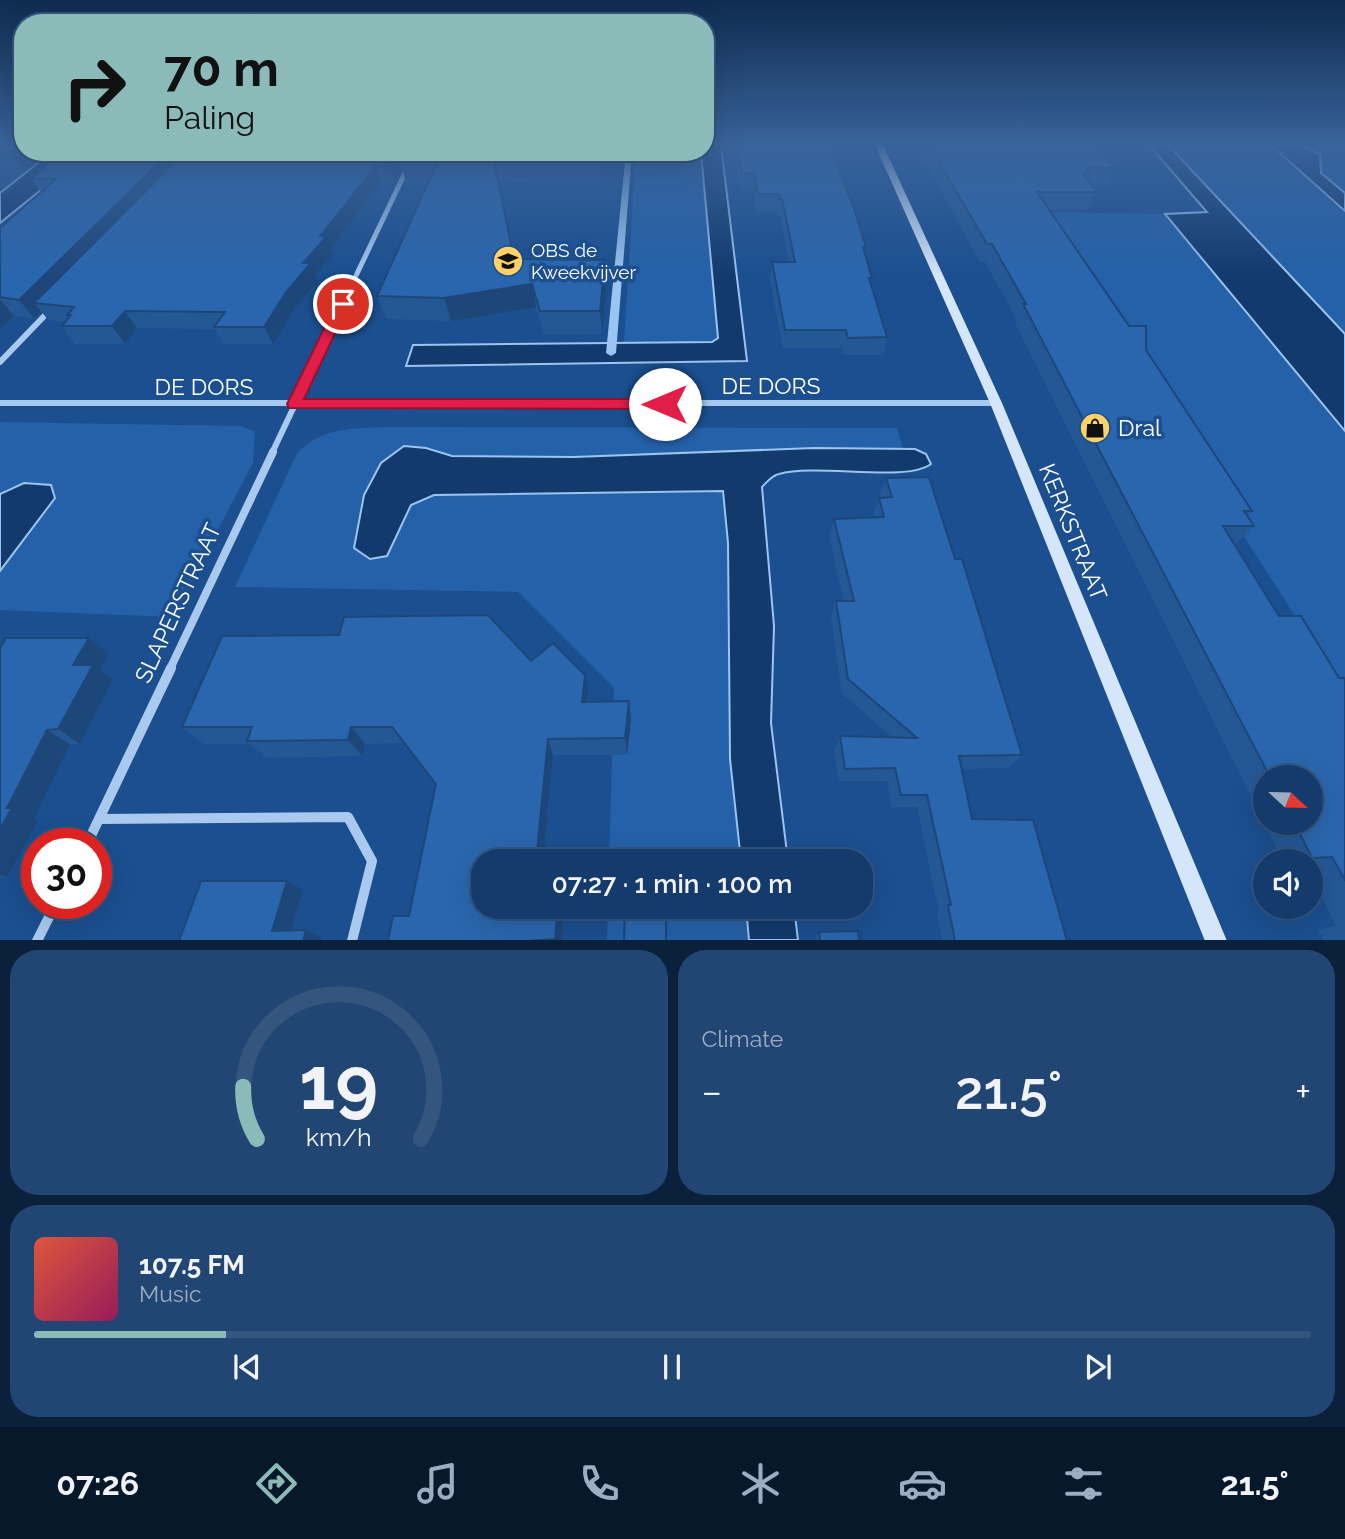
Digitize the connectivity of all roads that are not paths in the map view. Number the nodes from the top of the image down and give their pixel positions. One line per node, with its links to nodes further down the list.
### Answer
1 (397, 189): 7 (street, SLAPERSTRAAT)
2 (899, 189): 5 (street, KERKSTRAAT)
3 (58, 302): 4 (street)
4 (0, 362)
5 (996, 402): 7 (street, DE DORS); 13 (street, KERKSTRAAT)
6 (0, 403): 7 (street, DE DORS)
7 (295, 404): 8 (street, SLAPERSTRAAT)
8 (100, 819): 9 (street, SLAPERSTRAAT); 12 (street)
9 (95, 828)
10 (48, 919): 11 (street)
11 (37, 940)
12 (352, 940)
13 (1216, 940)

